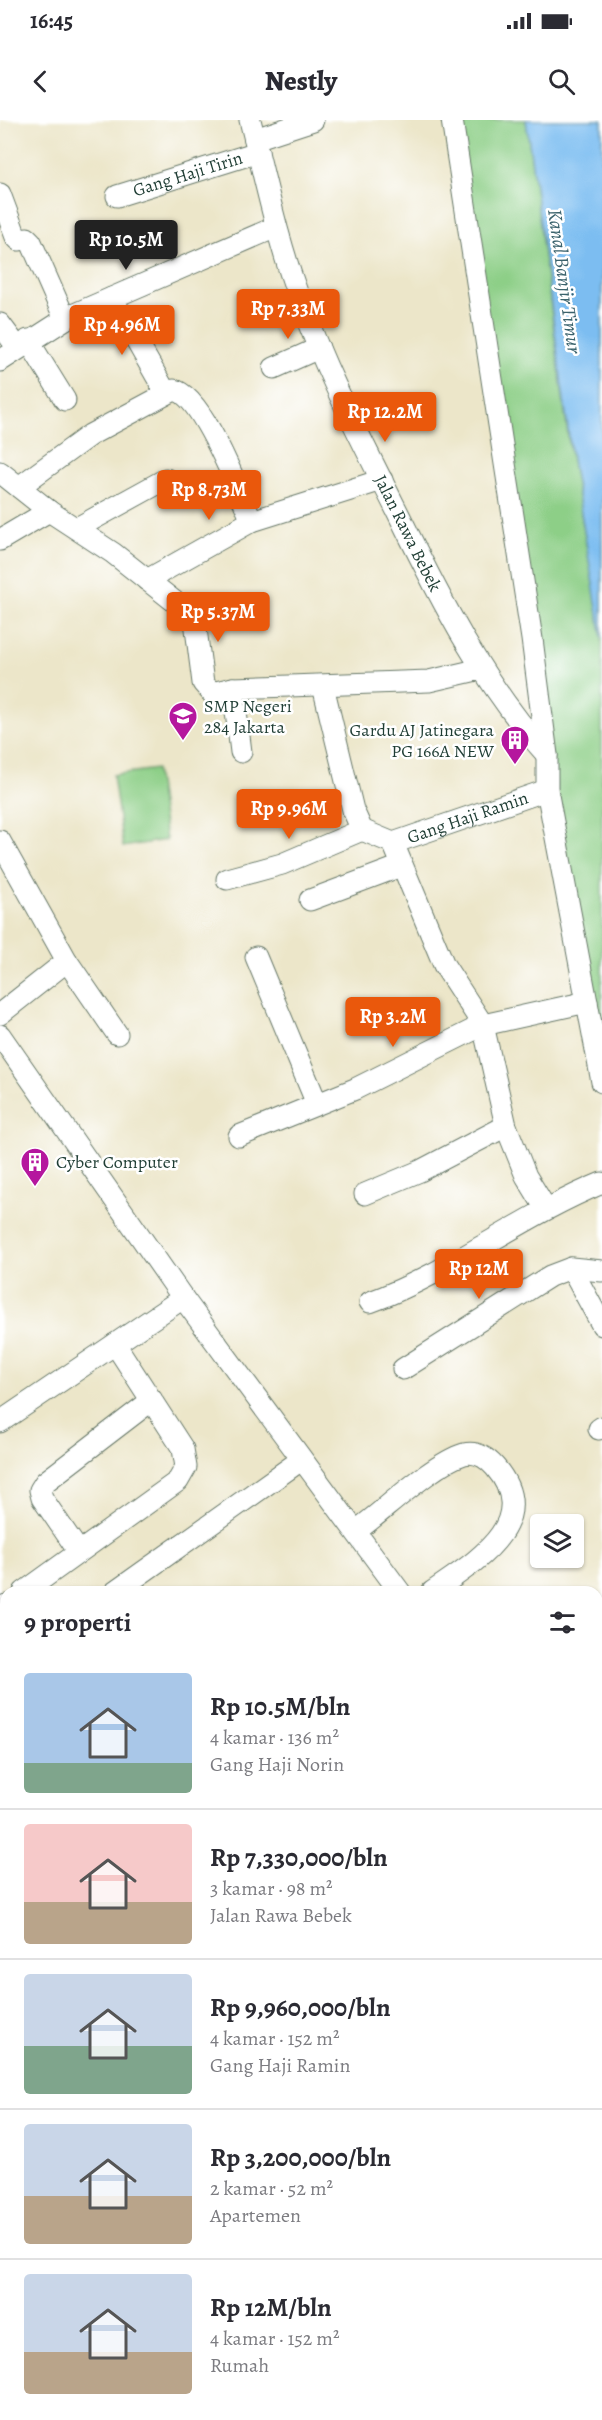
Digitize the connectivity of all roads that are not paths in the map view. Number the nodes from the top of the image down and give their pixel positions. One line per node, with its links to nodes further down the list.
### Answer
1 (313, 120): 3 (street, Gang Haji Tirin)
2 (452, 120): 29 (street)
3 (254, 137): 5 (street, Gang Haji Tirin); 6 (street, Jalan Rawa Bebek)
4 (0, 194): 8 (street)
5 (117, 196)
6 (276, 227): 7 (street); 11 (street, Jalan Rawa Bebek)
7 (112, 298): 8 (street); 14 (street)
8 (65, 319): 10 (street)
9 (0, 324): 10 (street)
10 (23, 344): 12 (street); 15 (street)
11 (319, 348): 13 (street); 18 (street, Jalan Rawa Bebek)
12 (0, 360)
13 (274, 368)
14 (166, 393): 19 (street); 21 (street)
15 (65, 400)
16 (0, 472): 19 (street)
17 (166, 479): 22 (street)
18 (382, 480): 21 (street); 25 (street, Jalan Rawa Bebek)
19 (19, 487): 20 (street)
20 (49, 511): 22 (street); 23 (street)
21 (252, 521): 24 (street)
22 (77, 528): 24 (street)
23 (0, 540)
24 (147, 580): 27 (street)
25 (481, 669): 26 (street); 29 (street, Jalan Rawa Bebek)
26 (322, 686): 27 (street); 31 (street)
27 (233, 688): 28 (street)
28 (240, 753)
29 (548, 755): 30 (street)
30 (547, 790): 33 (street, Gang Haji Ramin); 39 (street)
31 (362, 830): 33 (street, Gang Haji Ramin); 35 (street)
32 (0, 841): 38 (street)
33 (393, 843): 34 (street)
34 (401, 866): 36 (street); 41 (street)
35 (227, 879)
36 (310, 900)
37 (256, 957): 45 (street)
38 (67, 962): 40 (street); 42 (street)
39 (587, 1002): 41 (street); 44 (street)
40 (0, 1014)
41 (483, 1025): 45 (street); 46 (street)
42 (117, 1034)
43 (0, 1035): 53 (street)
44 (602, 1082)
45 (317, 1104): 47 (street)
46 (506, 1126): 49 (street); 50 (street)
47 (239, 1136)
48 (602, 1183): 50 (street)
49 (365, 1194)
50 (546, 1209): 54 (street)
51 (571, 1268): 52 (street); 55 (street); 57 (street)
52 (602, 1270)
53 (183, 1298): 56 (street); 60 (street)
54 (370, 1302)
55 (602, 1325)
56 (116, 1344): 58 (street); 59 (street)
57 (403, 1369)
58 (152, 1400): 62 (street); 62 (street)
59 (0, 1422)
60 (301, 1460): 61 (street); 64 (street)
61 (356, 1531): 65 (street); 66 (street)
62 (79, 1552): 63 (street)
63 (32, 1586)
64 (123, 1586)
65 (396, 1586)
66 (441, 1586)

